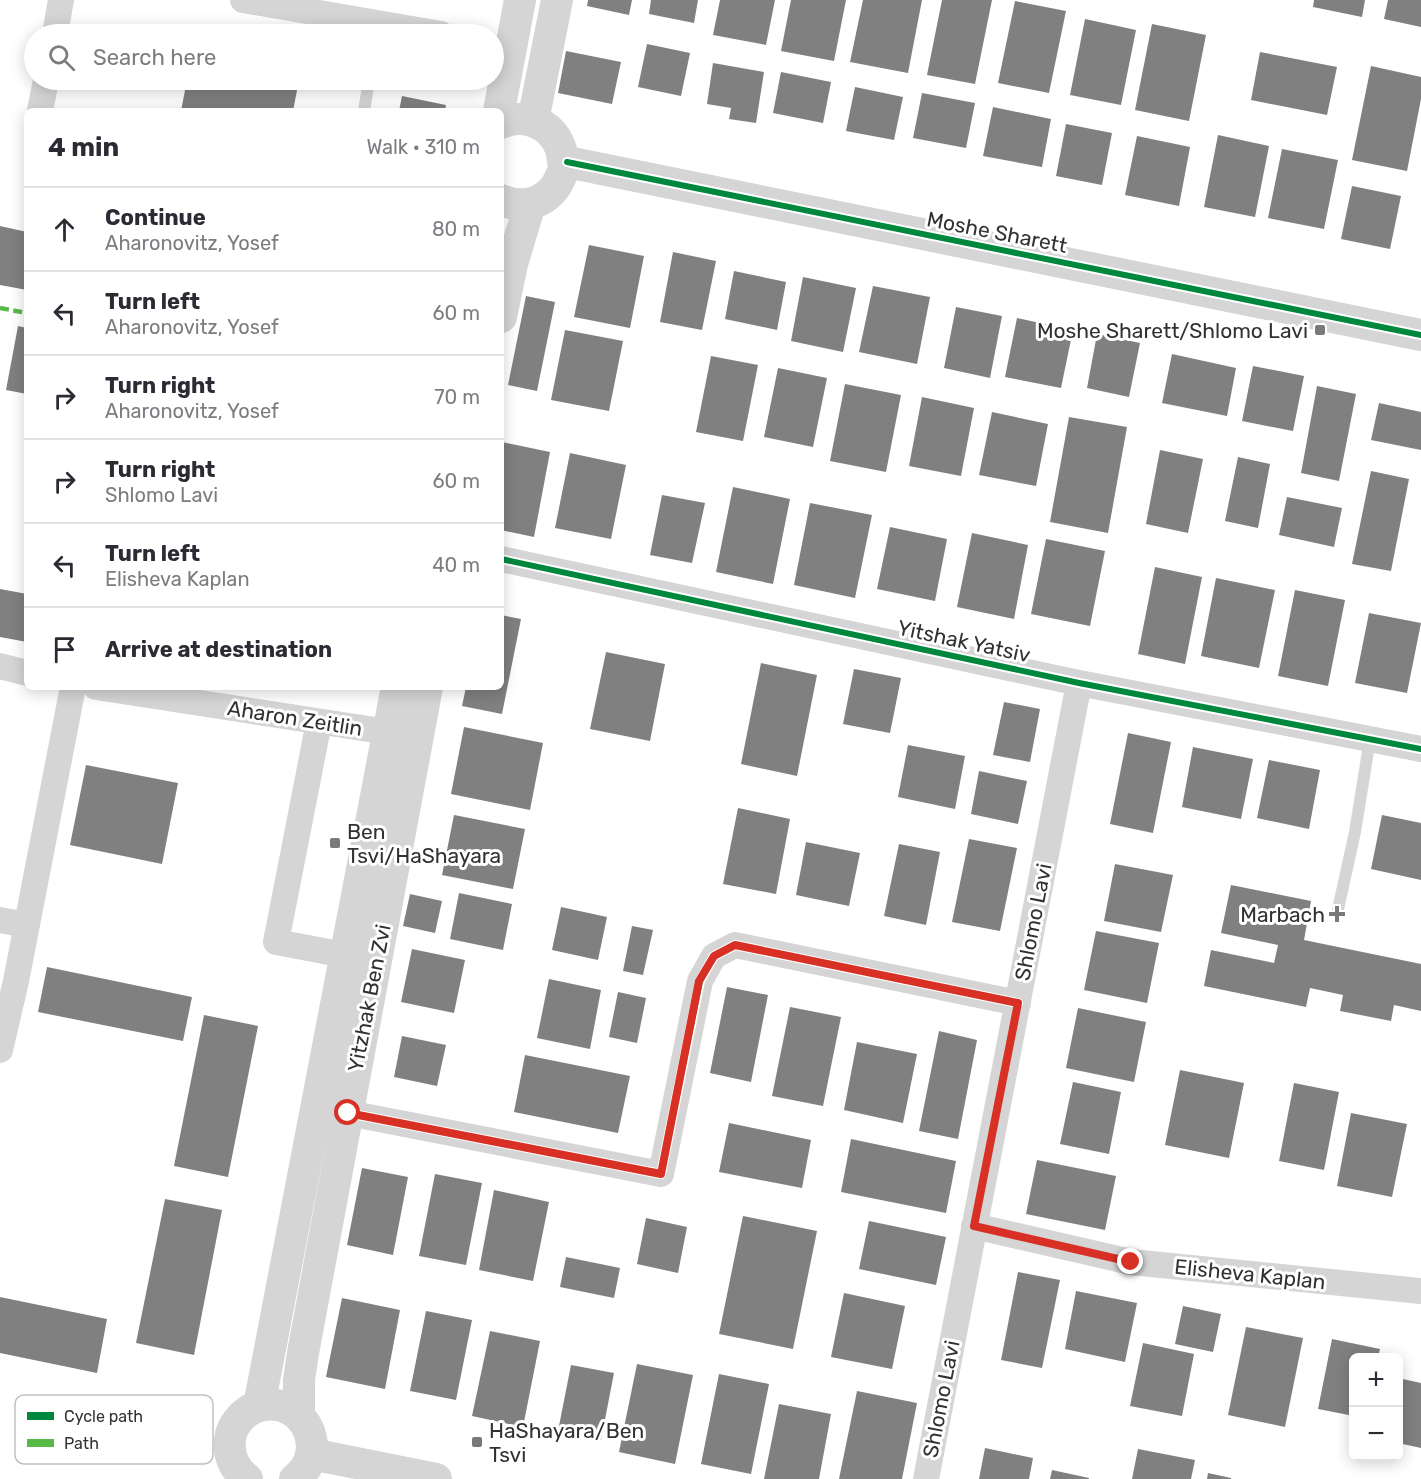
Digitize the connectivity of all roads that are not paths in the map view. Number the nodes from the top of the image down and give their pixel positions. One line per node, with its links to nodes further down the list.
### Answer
1 (61, 0): 5 (street)
2 (243, 0): 6 (street)
3 (520, 0): 7 (street)
4 (557, 0): 14 (street)
5 (56, 24)
6 (354, 24)
7 (504, 41)
8 (44, 90): 11 (street)
9 (367, 90): 12 (lane)
10 (500, 90): 13 (street)
11 (41, 108)
12 (364, 108)
13 (499, 108)
14 (533, 121): 15 (street); 16 (street)
15 (504, 122)
16 (567, 162): 17 (street); 19 (street, Moshe Sharett)
17 (516, 202): 18 (street)
18 (504, 303)
19 (1421, 335)
20 (504, 560): 23 (street, Yitshak Yatsiv)
21 (0, 666): 22 (street)
22 (24, 672)
23 (1079, 682): 30 (street, Yitshak Yatsiv); 36 (street, Shlomo Lavi)
24 (72, 690): 34 (street)
25 (115, 690): 28 (street, Aharon Zeitlin)
26 (396, 690): 29 (street, Yitzhak Ben Zvi)
27 (426, 690): 38 (street, Yitzhak Ben Zvi)
28 (319, 722): 29 (street, Aharon Zeitlin); 35 (street)
29 (388, 732): 35 (street, Yitzhak Ben Zvi)
30 (1370, 739): 31 (street, Yitshak Yatsiv); 32 (lane)
31 (1421, 749)
32 (1337, 914)
33 (0, 920): 34 (street)
34 (27, 925): 37 (street)
35 (345, 955): 41 (street, Yitzhak Ben Zvi)
36 (1018, 1003): 38 (street); 39 (street, Shlomo Lavi)
37 (0, 1050)
38 (348, 1113): 42 (street, Yitzhak Ben Zvi)
39 (974, 1226): 40 (street, Elisheva Kaplan); 46 (street, Shlomo Lavi)
40 (1421, 1291)
41 (258, 1406): 42 (street); 44 (street)
42 (299, 1416): 43 (street)
43 (303, 1467): 45 (street)
44 (247, 1479)
45 (436, 1479)
46 (926, 1479)

